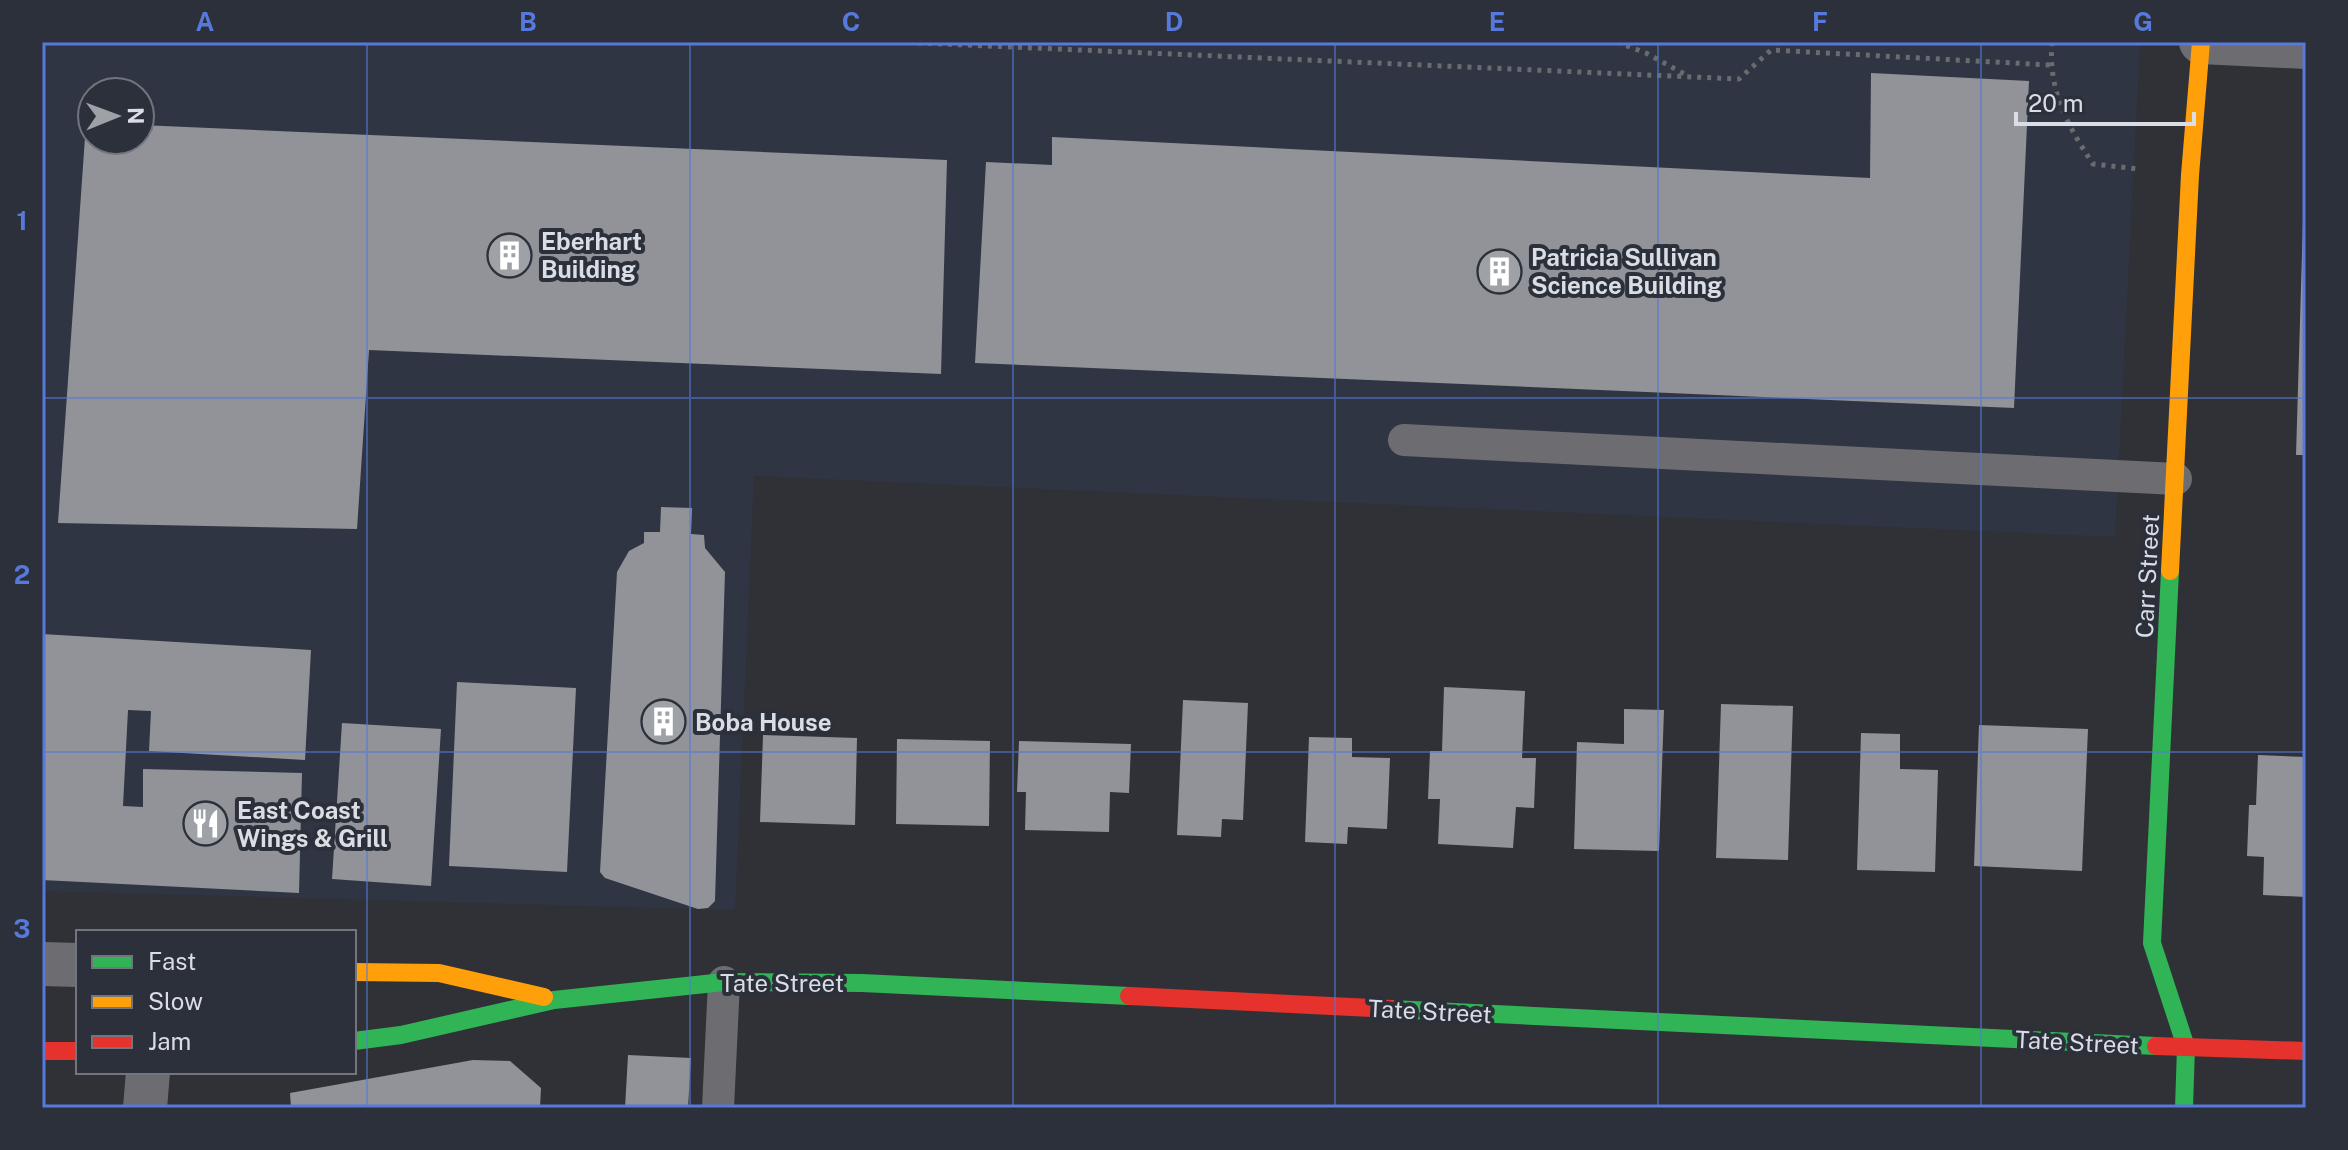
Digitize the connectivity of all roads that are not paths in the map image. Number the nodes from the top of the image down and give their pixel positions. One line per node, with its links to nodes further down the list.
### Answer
1 (2201, 42): 2 (street); 4 (street, Carr Street)
2 (2306, 47)
3 (1404, 440): 4 (lane)
4 (2176, 479): 11 (street, Carr Street)
5 (42, 964): 6 (street)
6 (76, 965)
7 (356, 972): 9 (street, Tate Street)
8 (724, 982): 9 (street, Tate Street); 11 (street, Tate Street); 17 (lane)
9 (554, 1000): 10 (street, Tate Street)
10 (356, 1041)
11 (2186, 1047): 14 (street, Tate Street); 18 (street, Carr Street)
12 (42, 1051): 13 (street)
13 (76, 1051)
14 (2306, 1051)
15 (148, 1074): 16 (street)
16 (145, 1108)
17 (718, 1108)
18 (2184, 1108)

